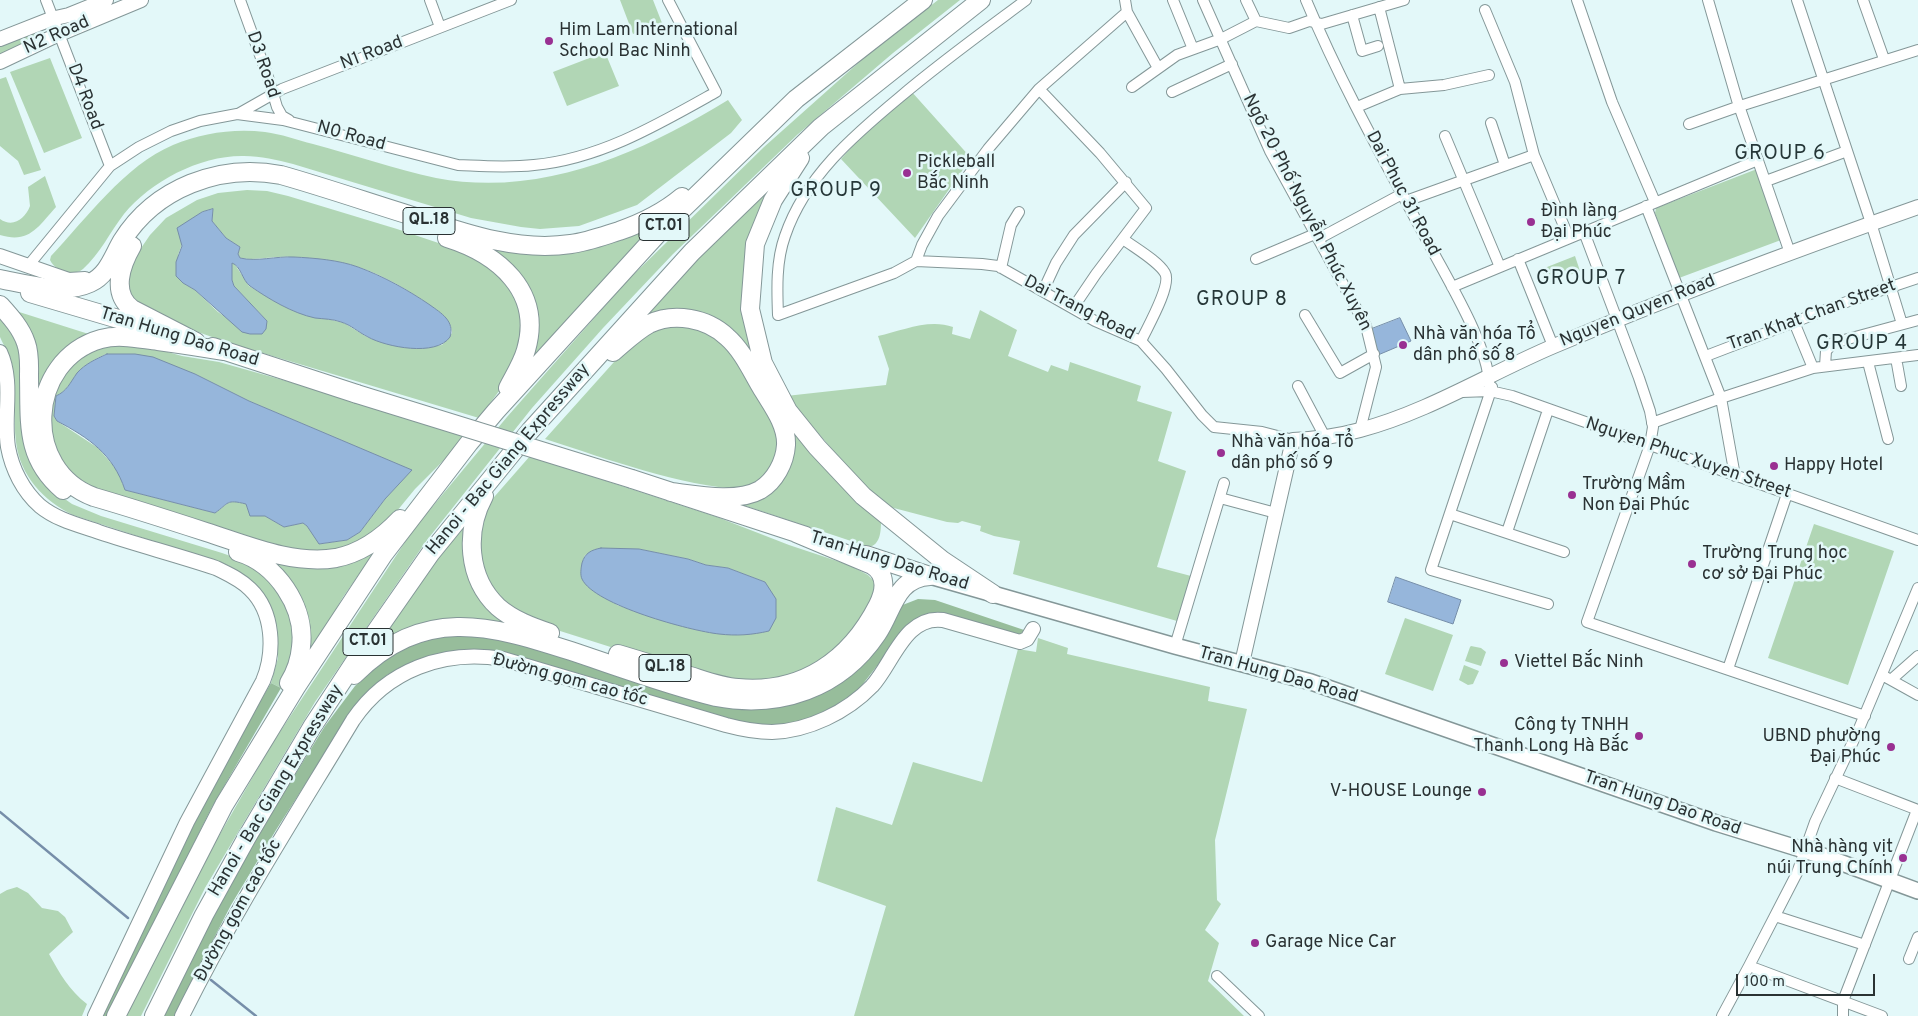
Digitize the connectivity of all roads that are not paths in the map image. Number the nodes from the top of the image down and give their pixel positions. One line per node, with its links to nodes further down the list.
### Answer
1 (46, 0): 25 (street, D4 Road)
2 (106, 0): 25 (main road, N2 Road)
3 (141, 0): 29 (main road, N2 Road)
4 (240, 0): 47 (street, D3 Road)
5 (430, 0): 28 (street)
6 (511, 0): 28 (street, N1 Road)
7 (668, 0): 51 (street, N0 Road)
8 (923, 0): 35 (highway, Hanoi - Bac Giang Expressway / CT.01)
9 (981, 0): 40 (highway, Hanoi - Bac Giang Expressway / CT.01)
10 (1026, 0): 76 (street)
11 (1124, 0): 23 (street)
12 (1173, 0): 33 (street)
13 (1203, 0): 30 (street, Ngõ 20 Phố Nguyễn Phúc Xuyên)
14 (1246, 0): 26 (street)
15 (1306, 0): 27 (street, Dai Phuc 31 Road)
16 (1404, 0): 21 (street)
17 (1577, 0): 64 (street)
18 (1708, 0): 48 (street)
19 (1797, 0): 42 (street)
20 (1864, 0): 36 (street)
21 (1379, 7): 24 (street); 45 (street)
22 (1485, 10): 56 (street)
23 (1127, 12): 39 (street); 44 (street)
24 (1352, 15): 27 (street); 32 (street)
25 (53, 18): 29 (street, D4 Road); 31 (main road, N2 Road)
26 (1256, 21): 27 (street); 30 (street)
27 (1315, 22): 49 (street, Dai Phuc 31 Road)
28 (440, 27): 47 (street, N1 Road)
29 (59, 34): 37 (main road, N2 Road); 59 (street, D4 Road)
30 (1220, 39): 33 (street); 38 (street, Ngõ 20 Phố Nguyễn Phúc Xuyên)
31 (0, 40)
32 (1378, 46)
33 (1194, 49): 39 (street)
34 (1918, 50): 36 (street)
35 (846, 59): 80 (highway, QL.18); 113 (highway, Hanoi - Bac Giang Expressway / CT.01)
36 (1884, 60): 42 (street)
37 (0, 62)
38 (1232, 64): 46 (street); 69 (street, Ngõ 20 Phố Nguyễn Phúc Xuyên)
39 (1158, 68): 43 (street)
40 (889, 73): 111 (highway, Hanoi - Bac Giang Expressway / CT.01); 135 (highway)
41 (1489, 75): 45 (street)
42 (1823, 80): 48 (street); 55 (street)
43 (1132, 86)
44 (1039, 89): 62 (street); 76 (street)
45 (1400, 89): 49 (street)
46 (1172, 92)
47 (273, 93): 50 (street, N1 Road); 51 (street, D3 Road)
48 (1740, 106): 53 (street); 57 (street)
49 (1356, 107): 63 (street, Dai Phuc 31 Road)
50 (236, 114): 51 (street, N0 Road); 59 (street, N0 Road)
51 (294, 123)
52 (1491, 123): 58 (street)
53 (1689, 124)
54 (1446, 136): 60 (street)
55 (1847, 151): 61 (street); 67 (street)
56 (1534, 155): 58 (street); 70 (street)
57 (1758, 160): 61 (street); 64 (street)
58 (1505, 165): 60 (street)
59 (110, 166): 77 (street, N0 Road)
60 (1464, 180): 63 (street); 78 (street)
61 (1766, 181): 72 (street)
62 (1126, 182): 71 (street); 86 (street)
63 (1404, 197): 69 (street); 84 (street, Dai Phuc 31 Road)
64 (1650, 204): 68 (street); 87 (street)
65 (1918, 207): 67 (main road, Nguyen Quyen Road)
66 (1019, 212): 79 (street)
67 (1871, 224): 72 (main road, Nguyen Quyen Road); 85 (street)
68 (1584, 232): 70 (street); 91 (street)
69 (1316, 236): 74 (street); 100 (street, Ngõ 20 Phố Nguyễn Phúc Xuyên)
70 (1569, 238): 75 (street)
71 (1123, 239): 89 (street); 95 (street)
72 (1790, 253): 87 (main road, Nguyen Quyen Road)
73 (0, 256): 77 (main road)
74 (1256, 259)
75 (1518, 259): 78 (street); 97 (street)
76 (916, 261): 79 (street, Dai Trang Road)
77 (28, 266): 80 (main road)
78 (1500, 266): 84 (street)
79 (1001, 268): 86 (street, Dai Trang Road)
80 (100, 276): 82 (highway)
81 (1918, 278): 85 (street, Tran Khat Chan Street)
82 (0, 279)
83 (0, 283): 96 (highway, Tran Hung Dao Road / QL.18)
84 (1452, 287): 107 (street, Dai Phuc 31 Road)
85 (1890, 287): 93 (street, Tran Khat Chan Street); 94 (street)
86 (1043, 291): 89 (street, Dai Trang Road)
87 (1680, 294): 91 (main road, Nguyen Quyen Road); 102 (street)
88 (0, 305): 147 (highway)
89 (1073, 308): 95 (street, Dai Trang Road)
90 (1305, 316): 100 (street)
91 (1617, 320): 97 (main road, Nguyen Quyen Road); 114 (street)
92 (1918, 320): 94 (street)
93 (1794, 322): 102 (street, Tran Khat Chan Street); 106 (street)
94 (1902, 324): 105 (street)
95 (1141, 341): 119 (street, Dai Trang Road)
96 (199, 343): 98 (highway, Tran Hung Dao Road / QL.18); 113 (highway)
97 (1553, 346): 107 (main road, Nguyen Quyen Road)
98 (223, 350): 120 (highway); 124 (highway, Tran Hung Dao Road / QL.18, bridge)
99 (0, 352): 160 (main road)
100 (1374, 354): 115 (street, Ngõ 20 Phố Nguyễn Phúc Xuyên)
101 (1918, 355): 103 (street)
102 (1706, 356): 110 (street)
103 (1896, 358): 104 (street); 109 (street)
104 (1868, 362): 105 (street); 118 (street)
105 (1825, 366): 106 (street)
106 (1812, 368): 110 (street)
107 (1489, 384): 112 (street, Nguyen Phuc Xuyen Street); 115 (main road, Nguyen Quyen Road); 128 (street)
108 (1298, 386): 117 (street)
109 (1901, 386)
110 (1721, 398): 114 (street); 122 (street)
111 (550, 409): 116 (highway, Hanoi - Bac Giang Expressway / CT.01); 124 (highway)
112 (1548, 410): 121 (street, Nguyen Phuc Xuyen Street); 129 (street)
113 (496, 411): 120 (highway, Hanoi - Bac Giang Expressway / CT.01)
114 (1652, 423): 121 (street)
115 (1360, 430): 117 (main road, Nguyen Quyen Road)
116 (530, 431): 130 (highway, QL.18); 150 (highway, Hanoi - Bac Giang Expressway / CT.01)
117 (1325, 437): 119 (main road, Nguyen Quyen Road)
118 (1888, 439)
119 (1293, 440): 127 (main road)
120 (469, 443): 147 (highway, Hanoi - Bac Giang Expressway / CT.01)
121 (1650, 445): 122 (street, Nguyen Phuc Xuyen Street); 141 (street)
122 (1735, 476): 125 (street, Nguyen Phuc Xuyen Street)
123 (1224, 483): 126 (street)
124 (671, 492): 130 (highway, Tran Hung Dao Road / QL.18)
125 (1787, 494): 131 (street, Nguyen Phuc Xuyen Street); 141 (street)
126 (1220, 498): 127 (street); 138 (street)
127 (1276, 513): 140 (main road)
128 (1450, 514): 129 (street); 136 (street)
129 (1507, 532): 132 (street)
130 (796, 533): 133 (highway, Tran Hung Dao Road)
131 (1918, 540)
132 (1564, 552)
133 (930, 576): 135 (main road, Tran Hung Dao Road); 150 (highway)
134 (1918, 588): 142 (street)
135 (993, 594): 138 (main road, Tran Hung Dao Road)
136 (1548, 604)
137 (1033, 629): 163 (main road, Đường gom cao tốc)
138 (1175, 646): 140 (main road, Tran Hung Dao Road)
139 (1918, 656): 143 (street)
140 (1242, 663): 149 (main road, Tran Hung Dao Road)
141 (1728, 669): 145 (street)
142 (1882, 675): 143 (street); 145 (street)
143 (1892, 679): 144 (street)
144 (1918, 695)
145 (1865, 716): 146 (street)
146 (1835, 778): 148 (street); 149 (street)
147 (224, 805): 161 (highway, Hanoi - Bac Giang Expressway / CT.01)
148 (1917, 810): 151 (street)
149 (1805, 850): 151 (main road, Tran Hung Dao Road); 153 (street)
150 (229, 869): 162 (highway, Hanoi - Bac Giang Expressway / CT.01)
151 (1890, 881): 152 (main road, Tran Hung Dao Road); 155 (street)
152 (1918, 891)
153 (1775, 916): 155 (street); 157 (street)
154 (1918, 937): 156 (street)
155 (1865, 945): 159 (street)
156 (1909, 959)
157 (1749, 966): 159 (street); 165 (street)
158 (1217, 976): 164 (street)
159 (1843, 1001): 166 (street); 167 (street)
160 (95, 1016)
161 (116, 1016)
162 (154, 1016)
163 (182, 1016)
164 (1259, 1016)
165 (1722, 1016)
166 (1843, 1016)
167 (1882, 1016)

